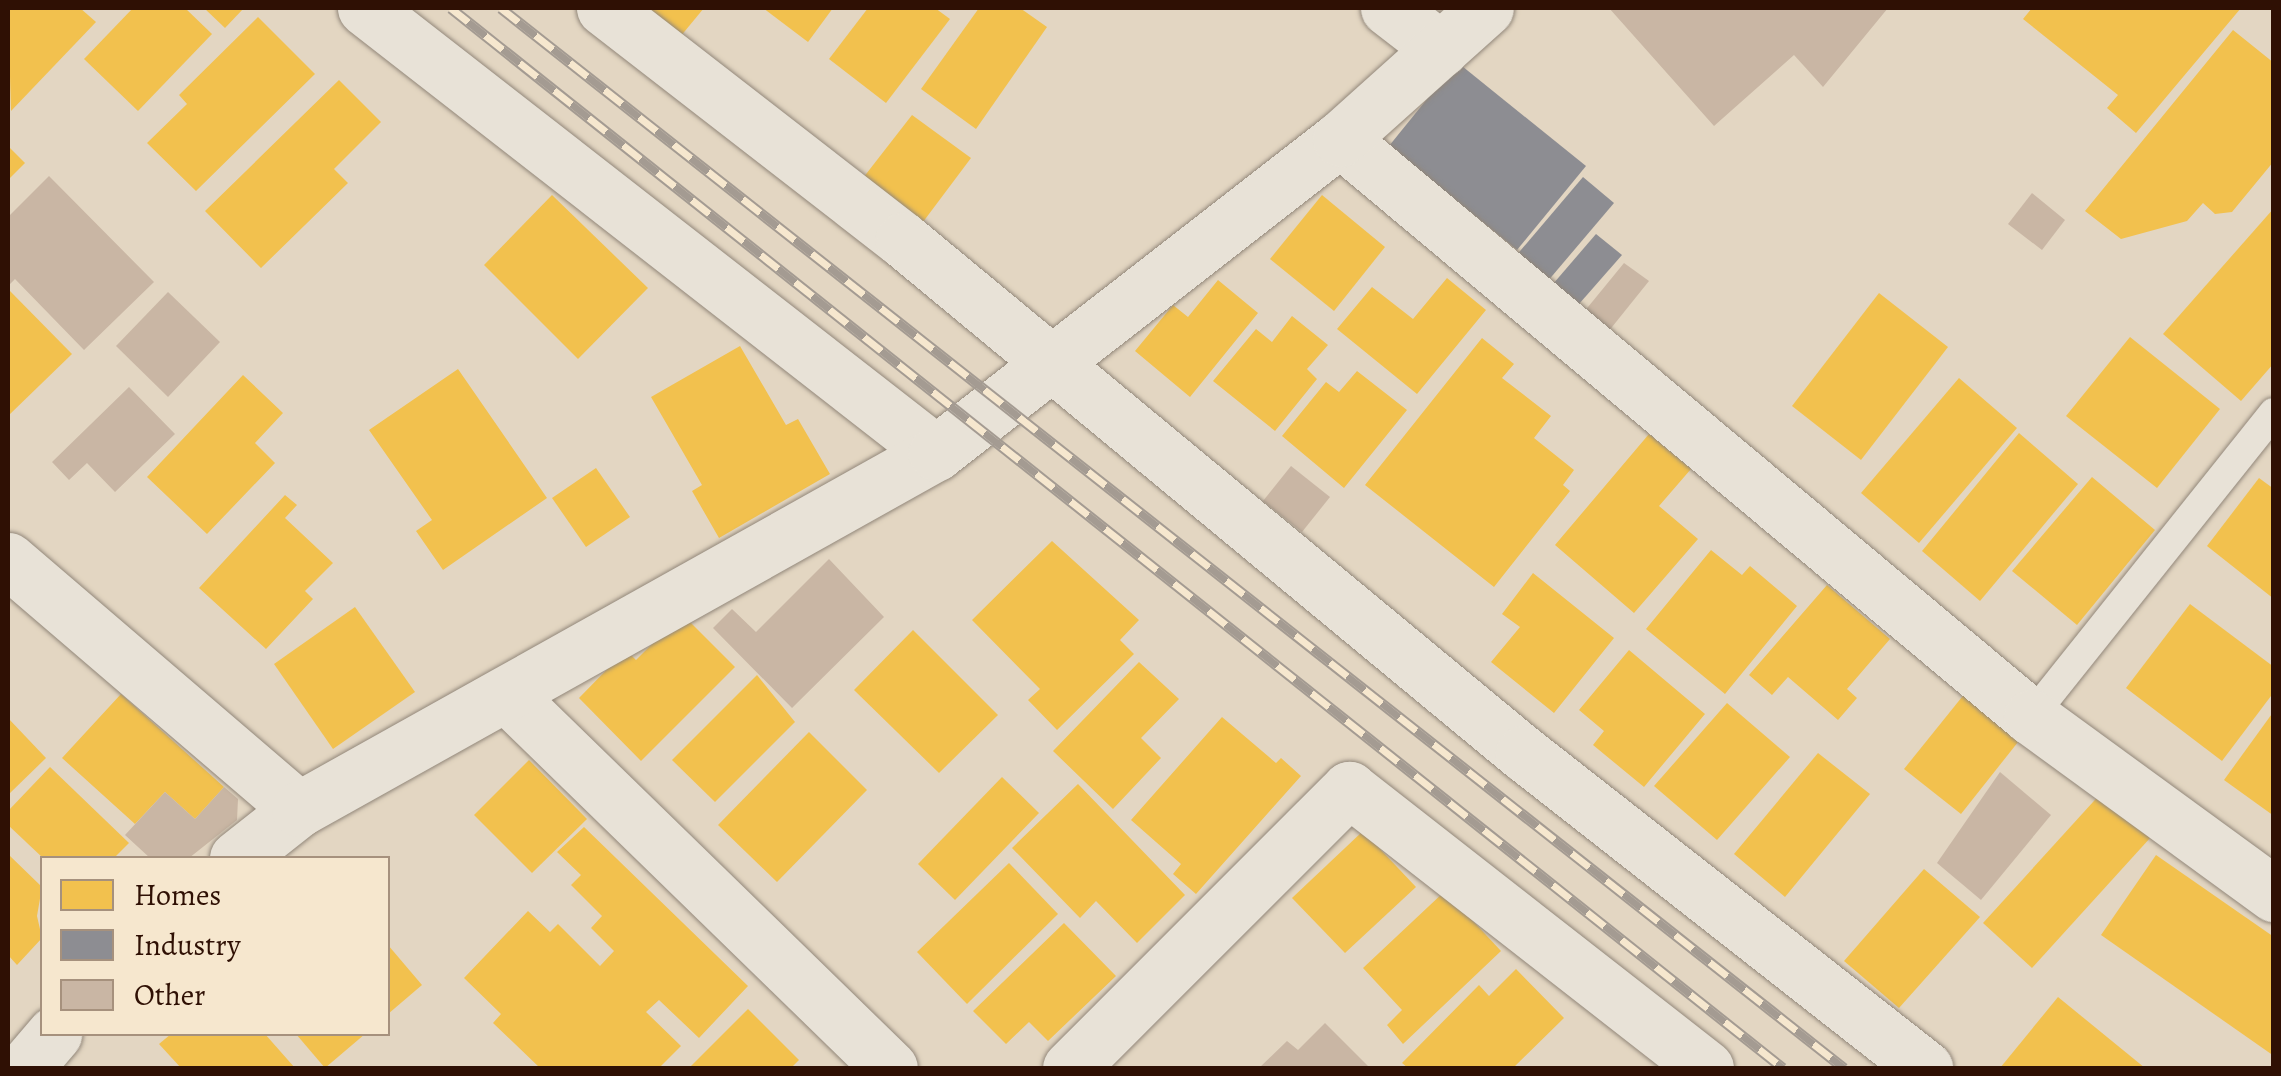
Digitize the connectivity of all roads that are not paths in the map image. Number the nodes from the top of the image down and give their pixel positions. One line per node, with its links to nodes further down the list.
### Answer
1 (364, 8): 9 (street)
2 (604, 8): 7 (street)
3 (1388, 8): 5 (street)
4 (1486, 8): 5 (street)
5 (1441, 49): 6 (street)
6 (1340, 139): 7 (street); 12 (street)
7 (1052, 361): 9 (street); 21 (street)
8 (2274, 414): 12 (lane)
9 (936, 453): 11 (street)
10 (8, 560): 13 (street)
11 (508, 696): 13 (street); 18 (street)
12 (2031, 717): 15 (street)
13 (299, 809): 14 (street)
14 (240, 856)
15 (2274, 894)
16 (52, 1036): 17 (street)
17 (25, 1068)
18 (890, 1068)
19 (1070, 1068): 20 (street)
20 (1706, 1068)
21 (1925, 1068)

